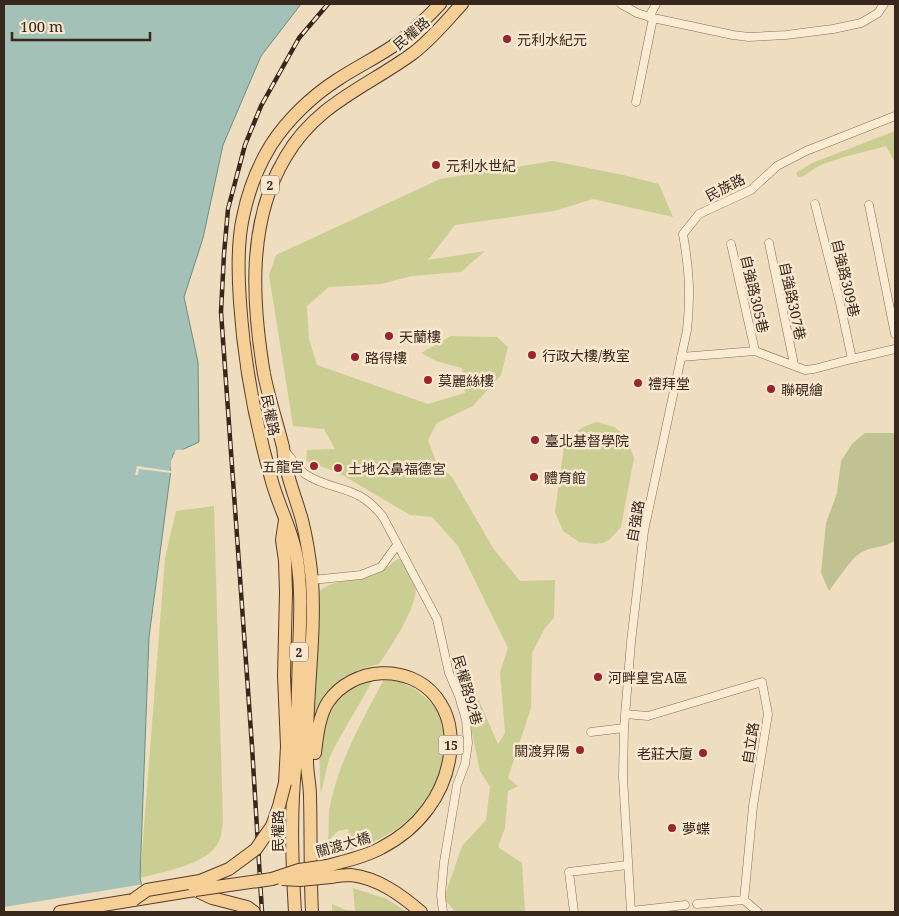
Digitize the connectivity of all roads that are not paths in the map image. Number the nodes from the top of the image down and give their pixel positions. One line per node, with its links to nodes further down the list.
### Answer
1 (440, 4): 20 (main road, 民權路 / 2)
2 (462, 4): 19 (main road, 民權路 / 2)
3 (621, 4): 6 (street)
4 (656, 4): 6 (street)
5 (884, 4): 6 (street)
6 (651, 17): 7 (street)
7 (636, 102)
8 (895, 116): 16 (street, 民族路)
9 (815, 204): 17 (street, 自強路309巷)
10 (870, 205): 13 (street)
11 (769, 243): 18 (street, 自強路307巷)
12 (731, 244): 15 (street, 自強路305巷)
13 (895, 334)
14 (895, 349): 17 (street)
15 (755, 351): 16 (street); 18 (street)
16 (681, 357): 24 (street, 自強路)
17 (852, 359): 18 (street)
18 (794, 364)
19 (283, 448): 21 (street, 民權路); 22 (main road, 民權路 / 2)
20 (284, 520): 31 (main road, bridge); 37 (main road, 民權路 / 2)
21 (397, 545): 22 (street); 23 (street, 民權路)
22 (312, 580): 27 (main road, 民權路 / 2)
23 (423, 596): 40 (street, 民權路92巷)
24 (625, 714): 25 (street, 自強路); 32 (street, 自立路)
25 (624, 728): 26 (street); 28 (street, 自強路)
26 (591, 732)
27 (310, 795): 29 (main road, 關渡大橋 / 15); 38 (main road, 民權路 / 2)
28 (627, 865): 41 (street); 42 (street, 自強路)
29 (329, 872): 30 (main road, 關渡大橋 / 15, bridge); 39 (main road, 關渡大橋 / 15)
30 (195, 890): 31 (main road, 關渡大橋 / 15); 36 (main road)
31 (133, 900): 35 (main road, 關渡大橋 / 15)
32 (744, 900): 33 (street); 43 (street)
33 (697, 904)
34 (685, 905): 42 (street)
35 (60, 912)
36 (254, 912)
37 (295, 912)
38 (312, 912)
39 (421, 912)
40 (443, 912)
41 (574, 912)
42 (631, 912)
43 (758, 912)

